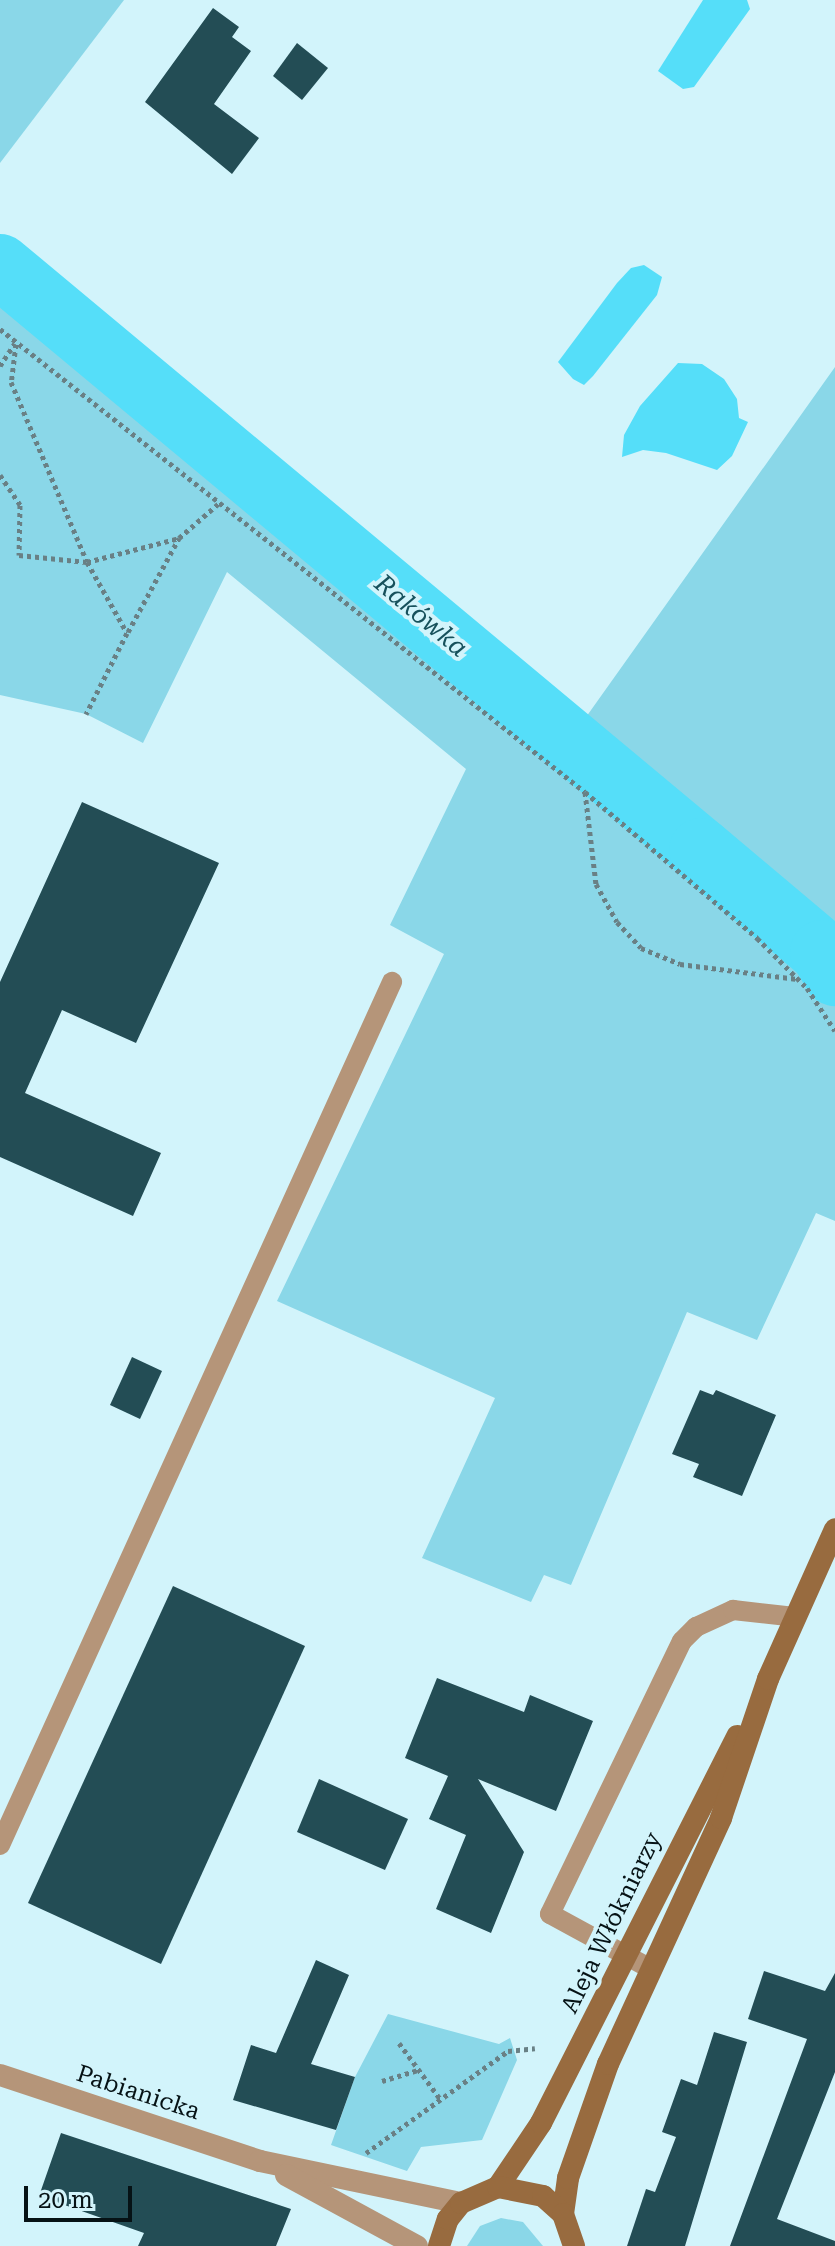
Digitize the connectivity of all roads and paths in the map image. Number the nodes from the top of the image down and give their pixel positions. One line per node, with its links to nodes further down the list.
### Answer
1 (0, 329): 2 (path)
2 (16, 343): 3 (path); 5 (path); 7 (path)
3 (0, 366)
4 (0, 475): 7 (path)
5 (218, 504): 6 (path); 10 (path)
6 (179, 538): 7 (path); 8 (path)
7 (87, 562): 8 (path)
8 (127, 633): 9 (path)
9 (86, 714)
10 (585, 792): 11 (path); 11 (path)
11 (798, 979): 13 (path)
12 (392, 982): 17 (lane)
13 (835, 1031)
14 (835, 1529): 15 (main road, Aleja Włókniarzy)
15 (795, 1617): 16 (main road, Aleja Włókniarzy); 18 (lane)
16 (768, 1679): 18 (main road, Aleja Włókniarzy); 19 (main road, Aleja Włókniarzy)
17 (0, 1845)
18 (624, 1957): 19 (lane); 28 (main road, Aleja Włókniarzy)
19 (651, 1969): 30 (main road, Aleja Włókniarzy)
20 (399, 2043): 22 (path)
21 (535, 2048): 25 (path)
22 (419, 2070): 24 (path); 25 (path)
23 (0, 2075): 26 (street, Pabianicka)
24 (382, 2081)
25 (441, 2100): 27 (path)
26 (260, 2161): 29 (street, Pabianicka); 32 (street, Pabianicka)
27 (361, 2162)
28 (498, 2187): 29 (main road); 30 (main road)
29 (461, 2203): 33 (main road)
30 (563, 2214): 31 (main road)
31 (578, 2243)
32 (417, 2246)
33 (439, 2246)

